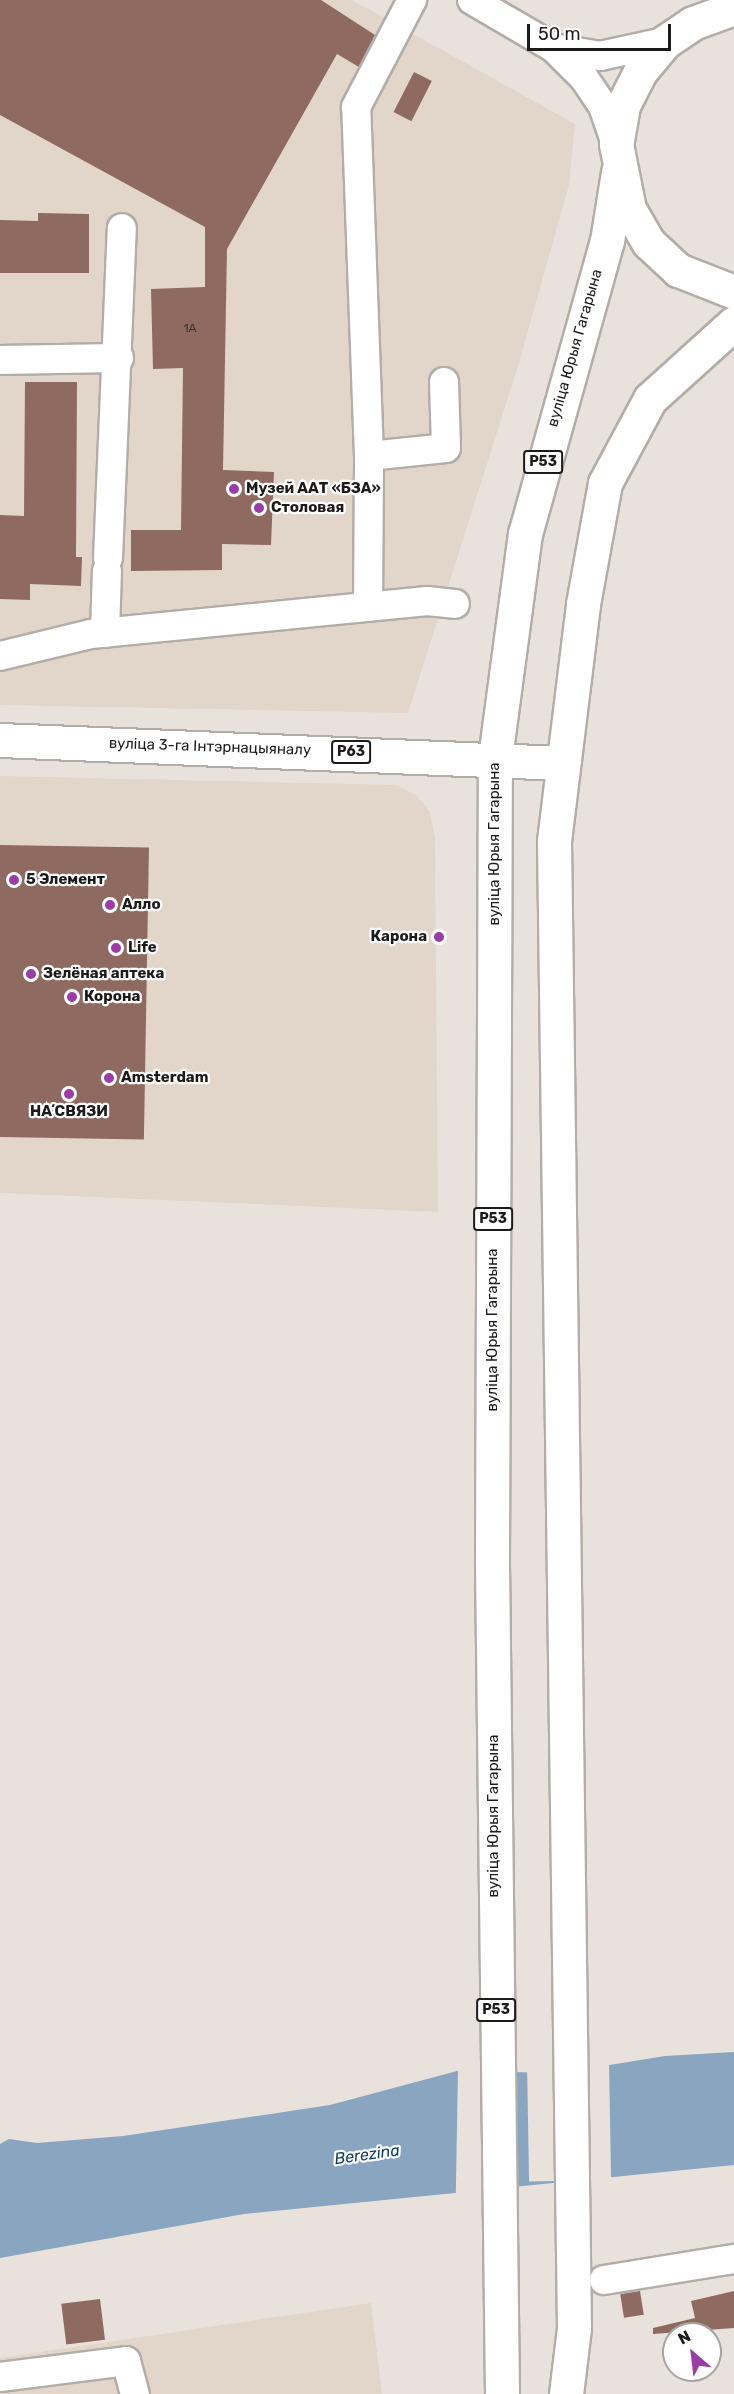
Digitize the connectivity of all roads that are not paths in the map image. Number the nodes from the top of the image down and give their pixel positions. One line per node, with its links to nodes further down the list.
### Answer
1 (412, 0): 15 (street)
2 (717, 0): 5 (main road, Р53)
3 (484, 3): 7 (street)
4 (734, 8): 5 (main road, Р53)
5 (693, 22): 6 (main road, Р53)
6 (665, 42): 7 (street); 8 (main road, Р53)
7 (554, 48): 8 (street)
8 (617, 158): 10 (main road, Р53); 21 (main road, вуліца Юрыя Гагарына / Р53)
9 (122, 228): 12 (street)
10 (734, 292)
11 (734, 322): 22 (main road)
12 (119, 358): 13 (street); 18 (street)
13 (0, 360)
14 (444, 382): 15 (street)
15 (369, 456): 17 (street)
16 (455, 604): 17 (street)
17 (368, 607): 18 (street)
18 (105, 633): 19 (street)
19 (0, 656)
20 (0, 740): 21 (main road, вуліца 3-га Інтэрнацыяналу / Р63)
21 (495, 758): 22 (main road, вуліца 3-га Інтэрнацыяналу / Р63); 27 (main road, вуліца Юрыя Гагарына / Р53)
22 (564, 763): 28 (main road)
23 (734, 2259): 24 (street)
24 (604, 2280)
25 (0, 2377): 26 (street)
26 (135, 2394)
27 (501, 2394)
28 (566, 2394)

